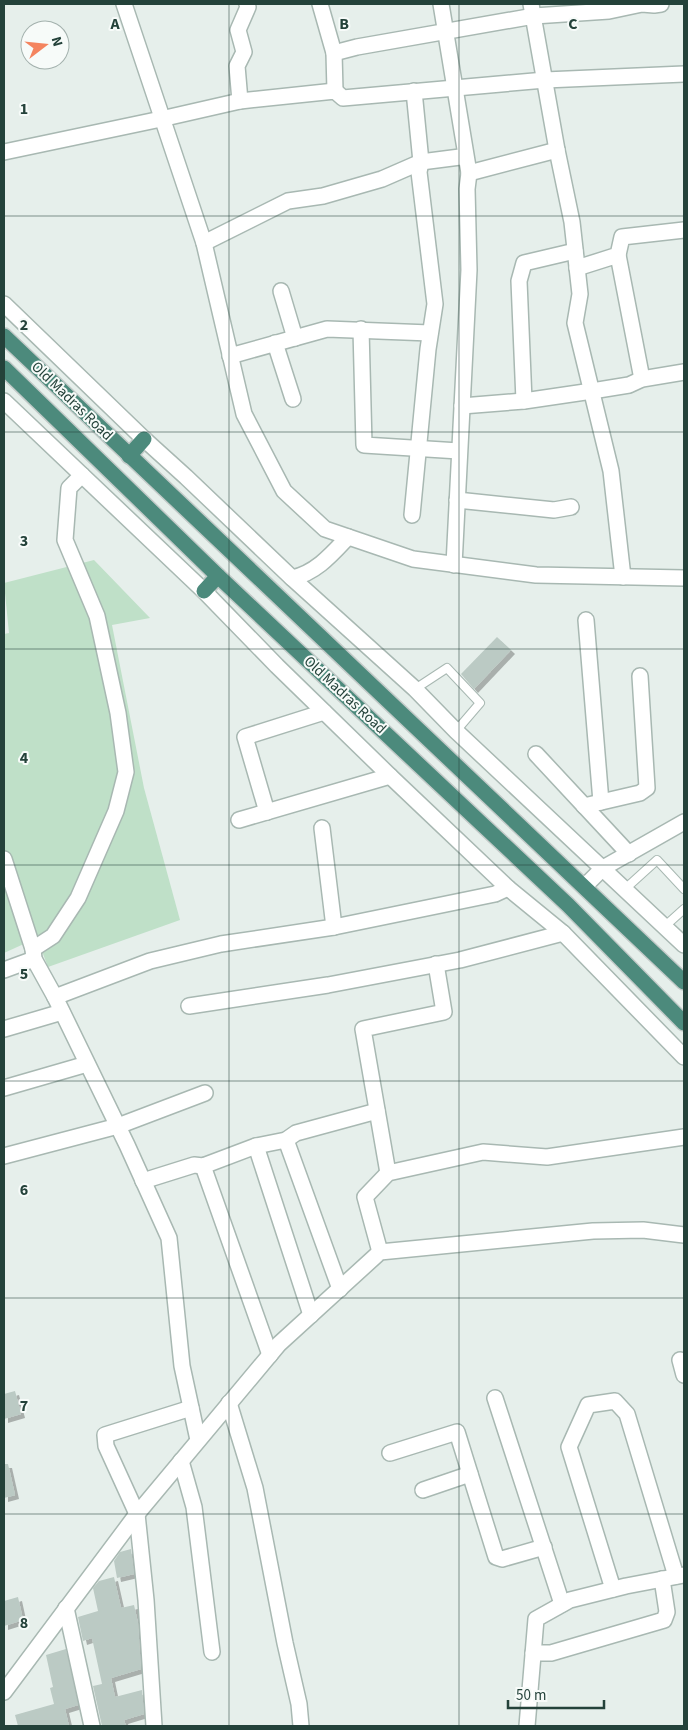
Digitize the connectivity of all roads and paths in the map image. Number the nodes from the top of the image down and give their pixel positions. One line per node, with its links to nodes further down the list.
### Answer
1 (124, 4): 15 (street)
2 (248, 4): 14 (street)
3 (320, 4): 8 (street)
4 (441, 4): 7 (street)
5 (661, 4): 6 (street)
6 (532, 10): 7 (street); 10 (street)
7 (446, 31): 8 (street); 11 (street)
8 (334, 53): 12 (street)
9 (684, 74): 10 (street)
10 (545, 80): 11 (street); 16 (street)
11 (456, 88): 13 (street); 20 (street)
12 (335, 91): 13 (street); 14 (street)
13 (414, 91): 19 (street)
14 (240, 101): 15 (street)
15 (161, 119): 17 (street); 22 (street)
16 (557, 150): 20 (street); 23 (street)
17 (4, 152)
18 (460, 157): 19 (street)
19 (421, 162): 22 (street); 29 (street)
20 (469, 173): 41 (street)
21 (684, 230): 24 (street)
22 (204, 243): 33 (street)
23 (575, 251): 25 (street); 40 (street)
24 (618, 255): 25 (street); 36 (street)
25 (577, 268): 37 (street)
26 (281, 291): 31 (street)
27 (4, 304): 42 (street)
28 (361, 329): 29 (street); 31 (street); 43 (street)
29 (430, 333): 43 (street)
30 (4, 336): 45 (highway, Old Madras Road)
31 (295, 338): 32 (street)
32 (276, 343): 33 (street); 38 (street)
33 (230, 356): 50 (street)
34 (4, 368): 52 (highway, Old Madras Road)
35 (684, 372): 36 (street)
36 (642, 379): 37 (street)
37 (592, 391): 40 (street); 53 (street)
38 (293, 399)
39 (4, 401): 46 (street)
40 (524, 401): 41 (street)
41 (462, 406): 44 (street)
42 (144, 439): 45 (highway); 54 (street)
43 (418, 448): 44 (street); 49 (street)
44 (460, 451): 47 (street)
45 (129, 456): 73 (highway, Old Madras Road)
46 (82, 474): 56 (street); 82 (street)
47 (457, 500): 48 (street); 51 (street)
48 (571, 507)
49 (412, 515)
50 (348, 537): 51 (street); 54 (street)
51 (454, 564): 53 (street)
52 (218, 576): 56 (highway); 89 (highway, Old Madras Road)
53 (623, 577): 55 (street)
54 (292, 578): 59 (street)
55 (684, 578)
56 (204, 591): 60 (street)
57 (586, 620): 64 (street)
58 (640, 676): 64 (street)
59 (415, 690): 61 (street); 61 (lane)
60 (324, 712): 63 (street); 66 (street)
61 (456, 731): 72 (street)
62 (536, 754): 65 (street)
63 (390, 776): 66 (street); 74 (street)
64 (601, 802): 65 (street)
65 (584, 806): 70 (street)
66 (267, 812): 67 (street)
67 (239, 820)
68 (684, 822): 70 (street)
69 (322, 828): 78 (street)
70 (629, 854): 72 (street)
71 (4, 859): 82 (street)
72 (603, 868): 73 (street); 75 (street)
73 (585, 886): 85 (highway, Old Madras Road)
74 (508, 888): 78 (street); 80 (street)
75 (625, 889): 76 (lane); 79 (street)
76 (684, 890)
77 (684, 909): 79 (lane)
78 (334, 927): 86 (street)
79 (664, 927): 81 (street)
80 (563, 933): 83 (street); 91 (street)
81 (684, 945)
82 (34, 954): 84 (street); 86 (street)
83 (436, 964): 87 (street); 95 (street)
84 (4, 970)
85 (684, 982)
86 (55, 997): 88 (street)
87 (189, 1006)
88 (62, 1012): 90 (street); 92 (street)
89 (684, 1022)
90 (4, 1029)
91 (684, 1057)
92 (87, 1064): 93 (street); 96 (street)
93 (4, 1088)
94 (205, 1093): 96 (street)
95 (377, 1110): 98 (street); 102 (street)
96 (118, 1126): 100 (street); 103 (street)
97 (684, 1137): 102 (street)
98 (286, 1140): 99 (street); 106 (street)
99 (256, 1146): 101 (street); 107 (street)
100 (4, 1156)
101 (203, 1166): 103 (street); 108 (street)
102 (388, 1173): 105 (street)
103 (143, 1181): 113 (street)
104 (684, 1235): 105 (street)
105 (380, 1252): 106 (street)
106 (340, 1289): 107 (street)
107 (311, 1315): 108 (street)
108 (270, 1355): 112 (street)
109 (680, 1360): 110 (street)
110 (684, 1375)
111 (495, 1398): 120 (street)
112 (229, 1403): 114 (street); 130 (street)
113 (191, 1408): 114 (street); 119 (street)
114 (198, 1440): 116 (street)
115 (390, 1453): 117 (street)
116 (181, 1461): 119 (street); 125 (street)
117 (470, 1474): 118 (street); 120 (street)
118 (423, 1490)
119 (137, 1514): 124 (street); 129 (street)
120 (544, 1547): 123 (street)
121 (674, 1577): 122 (street); 122 (street); 126 (street)
122 (613, 1589): 123 (street)
123 (562, 1604): 126 (street)
124 (66, 1608): 127 (street); 128 (street)
125 (212, 1652)
126 (533, 1653): 131 (street)
127 (4, 1692)
128 (92, 1726)
129 (154, 1726)
130 (301, 1726)
131 (527, 1726)

